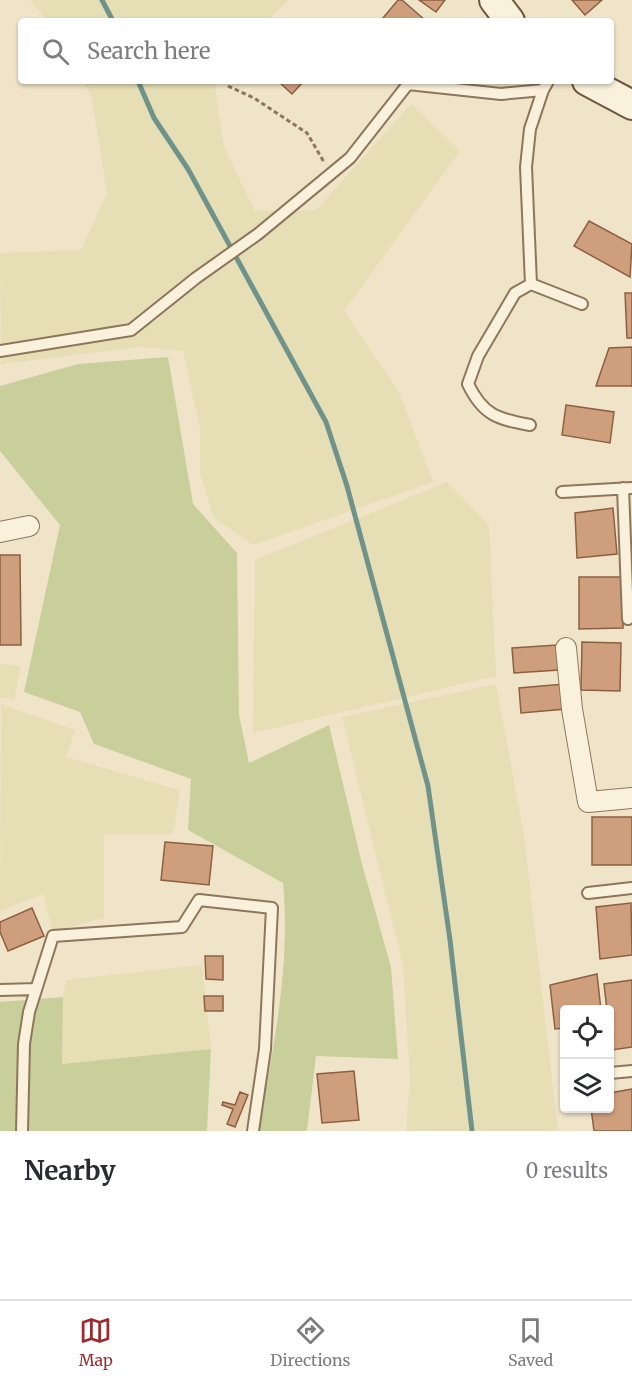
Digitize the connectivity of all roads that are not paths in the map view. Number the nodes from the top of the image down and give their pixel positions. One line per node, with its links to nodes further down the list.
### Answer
1 (494, 0): 2 (street)
2 (508, 18)
3 (593, 84): 5 (street)
4 (546, 86): 6 (lane); 8 (lane)
5 (632, 105)
6 (531, 284): 7 (lane); 9 (lane)
7 (582, 304)
8 (0, 351)
9 (530, 425)
10 (627, 488): 11 (lane); 14 (lane)
11 (562, 492)
12 (29, 526): 13 (street)
13 (0, 532)
14 (628, 619)
15 (566, 648): 16 (street)
16 (632, 798)
17 (632, 888): 18 (lane)
18 (588, 893)
19 (36, 989): 20 (lane); 23 (lane); 24 (lane)
20 (0, 990)
21 (632, 1071): 22 (lane)
22 (614, 1073)
23 (22, 1131)
24 (252, 1131)

